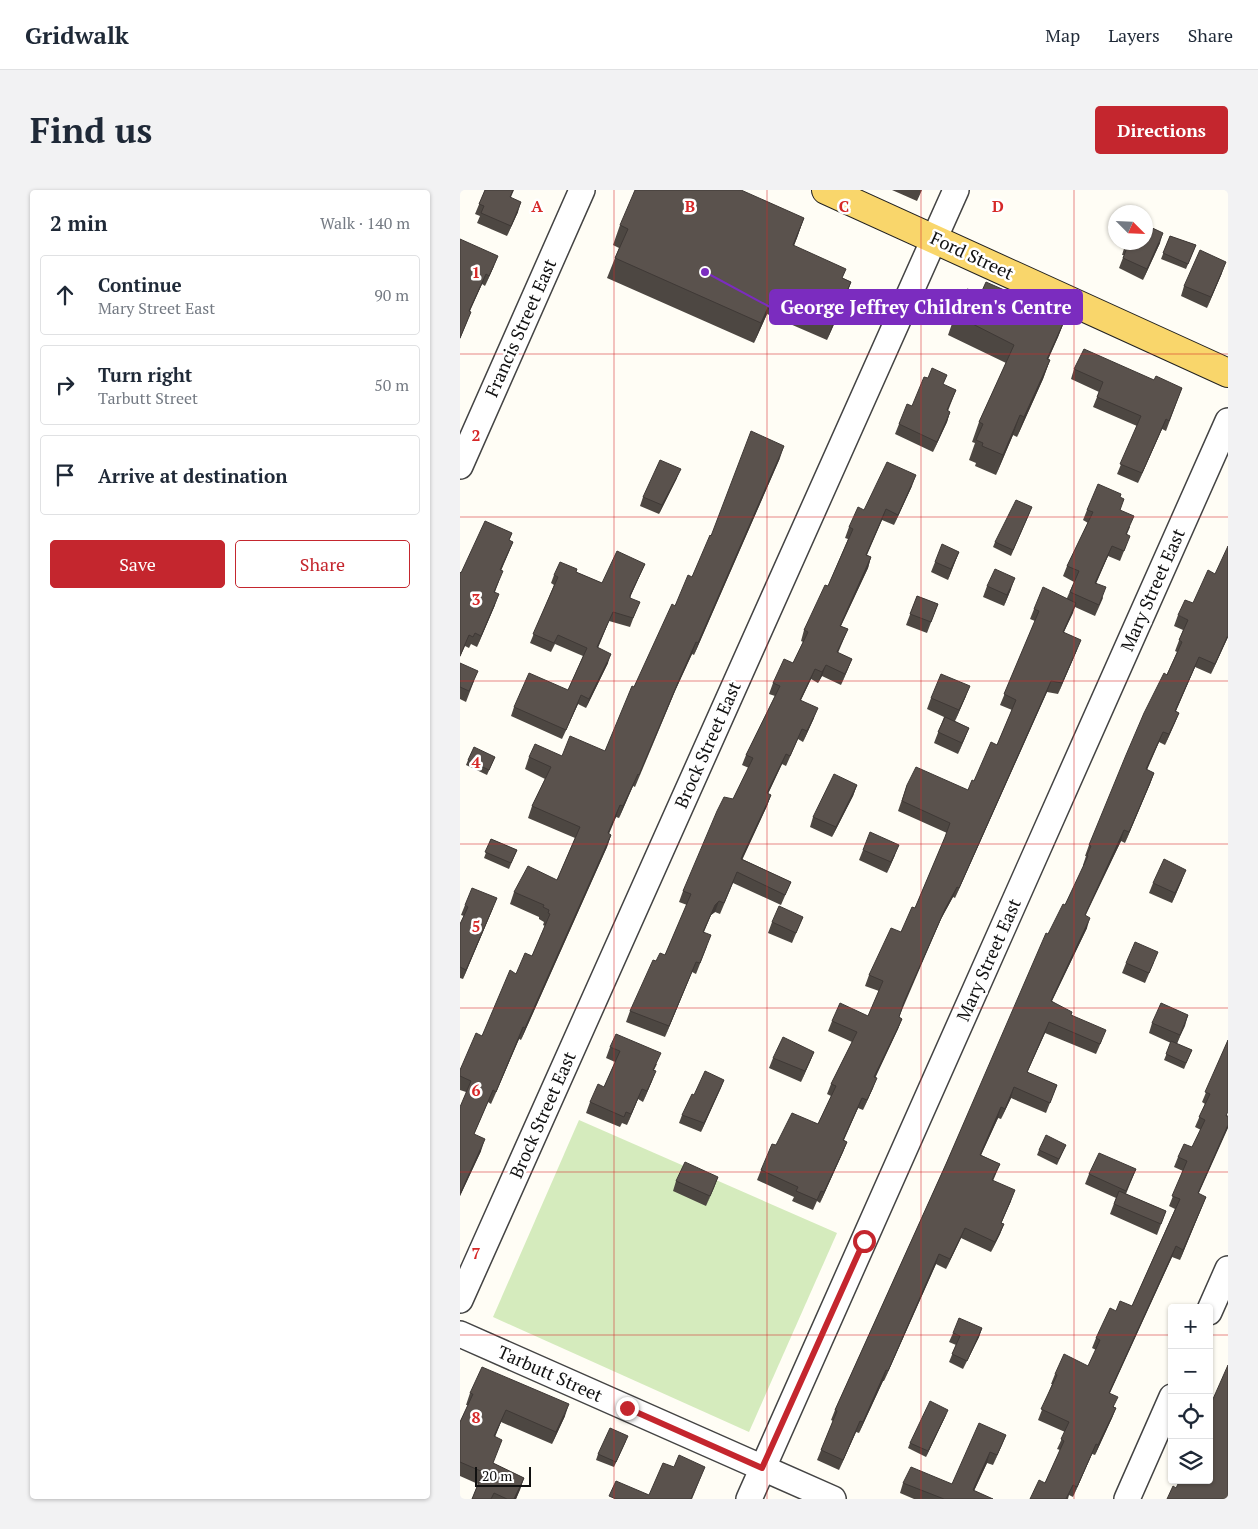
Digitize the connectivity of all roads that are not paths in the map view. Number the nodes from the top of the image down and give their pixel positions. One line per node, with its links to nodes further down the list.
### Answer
1 (582, 190): 7 (street, Francis Street East)
2 (826, 190): 4 (main road, Ford Street)
3 (956, 190): 4 (street, Brock Street East)
4 (935, 239): 5 (main road, Ford Street); 9 (street, Brock Street East)
5 (1228, 373)
6 (1228, 421): 13 (street, Mary Street East)
7 (460, 466)
8 (1228, 1269): 10 (street)
9 (460, 1300)
10 (1213, 1304)
11 (460, 1334): 13 (street, Tarbutt Street)
12 (1168, 1406): 16 (street)
13 (762, 1468): 14 (street, Mary Street East); 15 (street, Tarbutt Street)
14 (749, 1499)
15 (833, 1499)
16 (1127, 1499)

